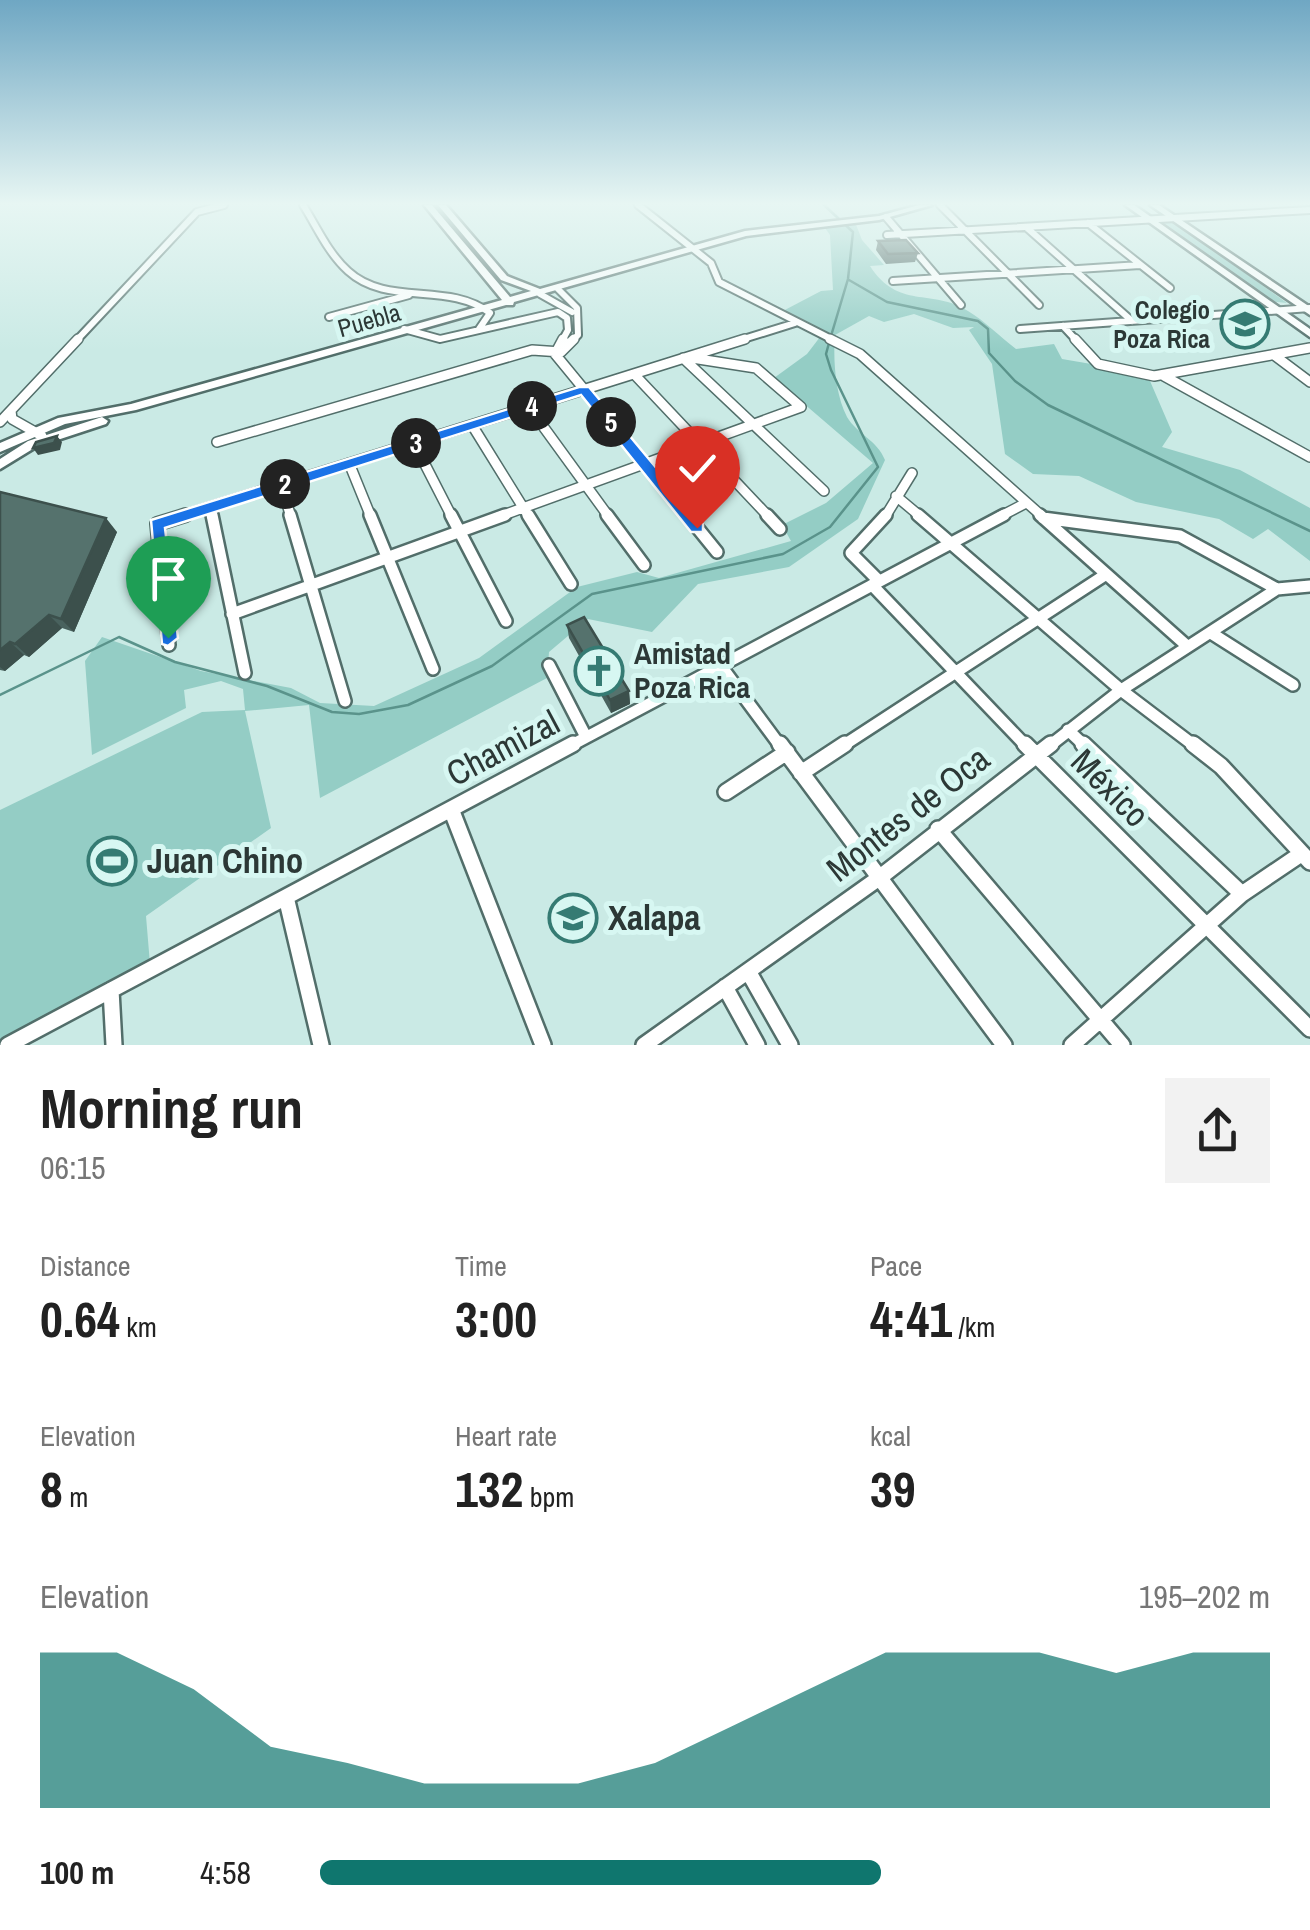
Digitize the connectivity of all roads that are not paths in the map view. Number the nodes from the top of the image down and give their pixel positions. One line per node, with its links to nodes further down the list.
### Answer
1 (158, 254): 52 (street)
2 (336, 254): 18 (street)
3 (473, 254): 21 (main road)
4 (482, 254): 19 (main road)
5 (679, 254): 24 (main road, Puebla)
6 (680, 254): 23 (main road, Puebla)
7 (701, 254): 37 (street)
8 (919, 254): 17 (street)
9 (988, 254): 16 (street)
10 (1057, 254): 15 (street)
11 (1127, 254): 14 (street)
12 (1198, 254): 32 (main road)
13 (1227, 254): 31 (main road)
14 (1140, 264): 15 (street); 22 (street)
15 (1074, 269): 16 (street); 36 (street)
16 (1008, 274): 17 (street); 29 (street)
17 (939, 278): 20 (street); 28 (street)
18 (365, 282): 25 (street); 27 (street)
19 (510, 282): 21 (main road); 24 (main road)
20 (893, 282)
21 (496, 284): 26 (main road)
22 (1170, 288)
23 (558, 289): 24 (main road, Puebla); 34 (street)
24 (540, 293): 26 (main road, Puebla); 33 (street); 34 (street)
25 (410, 295): 27 (street); 30 (street)
26 (508, 301): 30 (main road, Puebla); 33 (street)
27 (376, 305): 35 (street)
28 (961, 305)
29 (1040, 305)
30 (485, 308): 40 (main road, Puebla); 41 (street)
31 (1308, 309): 32 (street)
32 (1276, 310): 36 (street); 42 (main road)
33 (538, 313): 41 (street); 44 (street)
34 (577, 315): 44 (street)
35 (328, 317)
36 (1132, 321): 38 (street)
37 (794, 323): 46 (street); 71 (street)
38 (1063, 326): 39 (street); 48 (street)
39 (1020, 329)
40 (406, 330): 41 (street); 56 (main road, Puebla); 57 (main road, Puebla)
41 (479, 330)
42 (1310, 334)
43 (1310, 348): 45 (street)
44 (554, 354): 50 (street); 58 (street)
45 (1274, 354): 48 (street); 49 (street)
46 (685, 358): 47 (street); 55 (street); 55 (street)
47 (634, 374): 50 (street); 60 (street)
48 (1164, 376): 62 (street)
49 (1310, 382)
50 (584, 390): 51 (street); 65 (street)
51 (529, 407): 54 (street); 68 (street)
52 (12, 410): 53 (street); 56 (street)
53 (0, 422)
54 (472, 425): 59 (street); 73 (street)
55 (754, 425): 60 (street); 69 (street)
56 (34, 432): 57 (street); 61 (main road, Puebla)
57 (46, 438): 63 (main road, Puebla)
58 (216, 442)
59 (414, 443): 64 (street); 76 (street)
60 (700, 444): 65 (street); 75 (street)
61 (0, 448)
62 (1310, 457)
63 (0, 464)
64 (349, 464): 67 (street); 79 (street)
65 (646, 464): 68 (street); 78 (street)
66 (912, 474): 70 (street)
67 (282, 485): 72 (street); 84 (street)
68 (586, 486): 73 (street); 80 (street)
69 (824, 491)
70 (896, 496): 77 (street); 82 (street, México)
71 (1026, 503): 74 (street); 77 (street, Chamizal)
72 (210, 508): 87 (street); 91 (street)
73 (524, 508): 76 (street); 83 (street)
74 (1043, 518): 81 (street); 86 (street)
75 (780, 529)
76 (460, 532): 79 (street); 89 (street)
77 (948, 544): 82 (street, Chamizal); 88 (street)
78 (716, 552)
79 (388, 558): 84 (street); 95 (street)
80 (644, 565)
81 (1105, 574): 88 (street); 92 (street)
82 (875, 583): 94 (street, Chamizal); 96 (street, México)
83 (571, 584)
84 (314, 585): 87 (street); 100 (street)
85 (1310, 586): 86 (street, Montes de Oca)
86 (1277, 589): 90 (street, Montes de Oca)
87 (232, 614): 97 (street)
88 (1039, 618): 96 (street); 99 (street)
89 (506, 622)
90 (1210, 633): 92 (street, Montes de Oca); 98 (street)
91 (169, 645)
92 (1186, 645): 99 (street, Montes de Oca)
93 (549, 665): 102 (street)
94 (721, 666): 102 (street, Chamizal); 103 (street)
95 (433, 669)
96 (952, 672): 104 (street, México); 105 (street)
97 (245, 673)
98 (1293, 684)
99 (1121, 690): 101 (street, Montes de Oca); 109 (street)
100 (345, 701)
101 (1068, 730): 104 (street, Montes de Oca); 111 (street)
102 (586, 738): 107 (street, Chamizal)
103 (788, 752): 105 (street); 106 (street)
104 (1034, 753): 108 (street, Montes de Oca); 113 (street, México)
105 (802, 773): 110 (street)
106 (726, 792)
107 (450, 810): 112 (street, Chamizal); 122 (street)
108 (938, 830): 110 (street, Montes de Oca); 117 (street)
109 (1306, 858): 111 (street)
110 (879, 878): 114 (street, Montes de Oca); 126 (street)
111 (1242, 894): 113 (street)
112 (286, 897): 116 (street, Chamizal); 121 (street)
113 (1205, 927): 117 (street); 118 (street, México)
114 (748, 971): 115 (street, Montes de Oca); 125 (street)
115 (725, 988): 123 (street, Montes de Oca); 124 (street)
116 (111, 990): 119 (street, Chamizal); 120 (street)
117 (1099, 1019): 127 (street); 128 (street)
118 (1310, 1029)
119 (8, 1045)
120 (114, 1045)
121 (321, 1045)
122 (543, 1045)
123 (644, 1045)
124 (757, 1045)
125 (790, 1045)
126 (1004, 1045)
127 (1072, 1045)
128 (1122, 1045)

